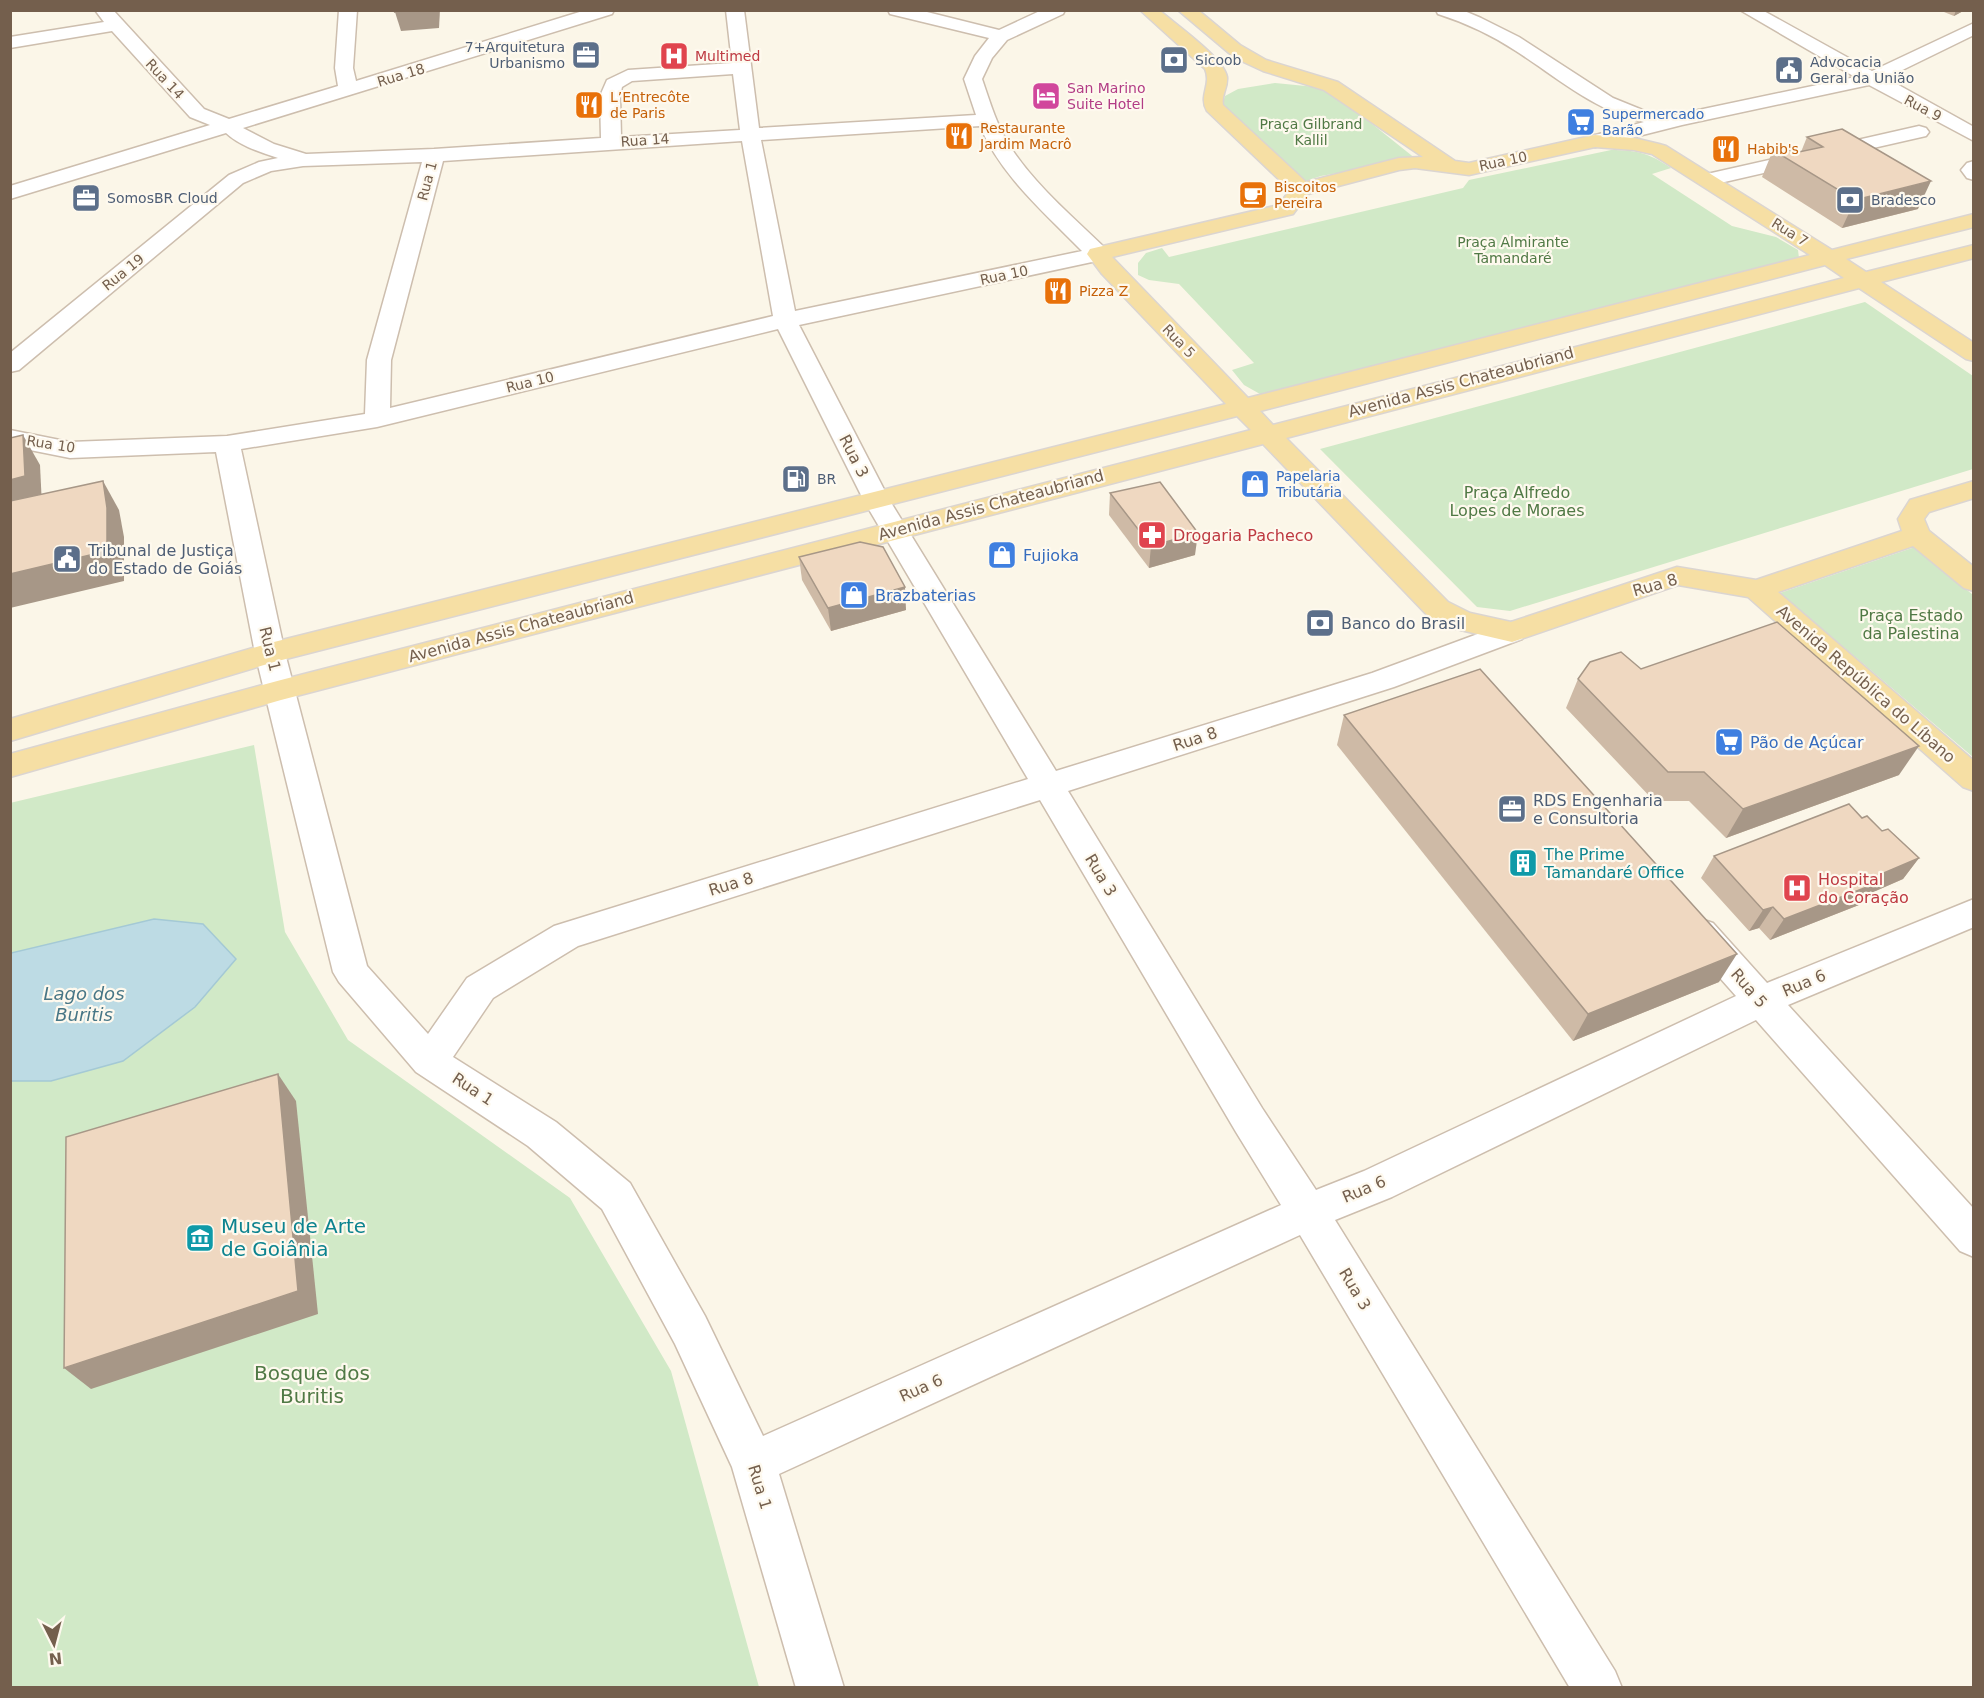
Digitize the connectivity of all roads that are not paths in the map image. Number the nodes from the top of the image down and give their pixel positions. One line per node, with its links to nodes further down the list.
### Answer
1 (348, 10): 20 (street)
2 (606, 10): 20 (street, Rua 18)
3 (735, 10): 16 (street, Rua 3)
4 (896, 10): 14 (street)
5 (1057, 10): 14 (street, Rua 5)
6 (1148, 10): 19 (main road)
7 (1186, 10): 17 (main road)
8 (1443, 10): 12 (street)
9 (1498, 10): 12 (street)
10 (1748, 10): 18 (street, Rua 9)
11 (109, 18): 15 (street); 22 (street, Rua 14)
12 (1474, 20): 21 (street)
13 (1974, 28): 18 (street, Rua 10)
14 (1001, 36): 24 (street, Rua 5)
15 (10, 43)
16 (742, 68): 27 (street, Rua 3); 32 (street)
17 (1287, 74): 19 (main road); 36 (main road)
18 (1870, 80): 23 (street, Rua 10); 29 (street, Rua 9)
19 (1218, 86): 40 (main road)
20 (348, 91): 25 (street, Rua 18)
21 (1611, 105): 23 (street); 28 (street)
22 (196, 113): 25 (street, Rua 14); 30 (street)
23 (1680, 119): 28 (street, Rua 10)
24 (987, 120): 27 (street, Rua 14); 44 (street, Rua 5)
25 (231, 127): 30 (street, Rua 18); 34 (street, Rua 14)
26 (1919, 132): 39 (street)
27 (750, 133): 32 (street, Rua 14); 47 (street, Rua 3)
28 (1620, 134): 31 (street, Rua 10)
29 (1974, 135)
30 (195, 136): 35 (street); 41 (street, Rua 18)
31 (1595, 141): 36 (main road, Rua 10); 39 (main road, Rua 7)
32 (611, 143): 33 (street, Rua 14)
33 (434, 154): 34 (street, Rua 14); 51 (street, Rua 1)
34 (303, 159): 35 (street, Rua 14)
35 (229, 161): 49 (street, Rua 19)
36 (1449, 165): 40 (main road, Rua 10)
37 (1974, 167): 38 (street)
38 (1974, 174)
39 (1707, 180): 45 (main road, Rua 7)
40 (1301, 190): 44 (main road, Rua 10)
41 (10, 193)
42 (1974, 220): 45 (main road, Avenida Assis Chateaubriand)
43 (1974, 251): 46 (main road, Avenida Assis Chateaubriand)
44 (1098, 254): 47 (street, Rua 10); 50 (main road, Rua 5)
45 (1830, 258): 46 (main road, Rua 7); 50 (main road, Avenida Assis Chateaubriand)
46 (1861, 279): 48 (main road, Rua 7); 52 (main road, Avenida Assis Chateaubriand)
47 (785, 320): 51 (street, Rua 10); 56 (street, Rua 3)
48 (1974, 354)
49 (10, 365)
50 (1244, 408): 52 (main road, Rua 5); 56 (main road, Avenida Assis Chateaubriand)
51 (377, 419): 54 (street, Rua 10)
52 (1267, 433): 56 (main road, Avenida Assis Chateaubriand); 60 (main road, Rua 5)
53 (10, 438): 54 (street, Rua 10)
54 (227, 444): 61 (street, Rua 1)
55 (1974, 489): 57 (main road)
56 (886, 515): 61 (main road, Avenida Assis Chateaubriand); 62 (main road, Avenida Assis Chateaubriand); 66 (street, Rua 3)
57 (1917, 535): 58 (main road); 59 (main road, Rua 8)
58 (1974, 582)
59 (1758, 589): 60 (main road, Rua 8); 65 (main road, Avenida República do Líbano)
60 (1512, 632): 66 (street, Rua 8)
61 (270, 653): 62 (street, Rua 1); 63 (main road, Avenida Assis Chateaubriand)
62 (281, 690): 64 (main road, Avenida Assis Chateaubriand); 70 (street, Rua 1)
63 (10, 730)
64 (10, 766)
65 (1974, 779)
66 (1047, 786): 70 (street, Rua 8); 71 (street, Rua 3)
67 (1682, 911): 69 (street, Rua 5)
68 (1974, 912): 69 (street, Rua 6)
69 (1761, 1001): 71 (street, Rua 6); 72 (street, Rua 5)
70 (429, 1061): 73 (street, Rua 1)
71 (1308, 1212): 73 (street, Rua 6); 75 (street, Rua 3)
72 (1974, 1238)
73 (753, 1463): 74 (street, Rua 1)
74 (820, 1688)
75 (1598, 1688)

